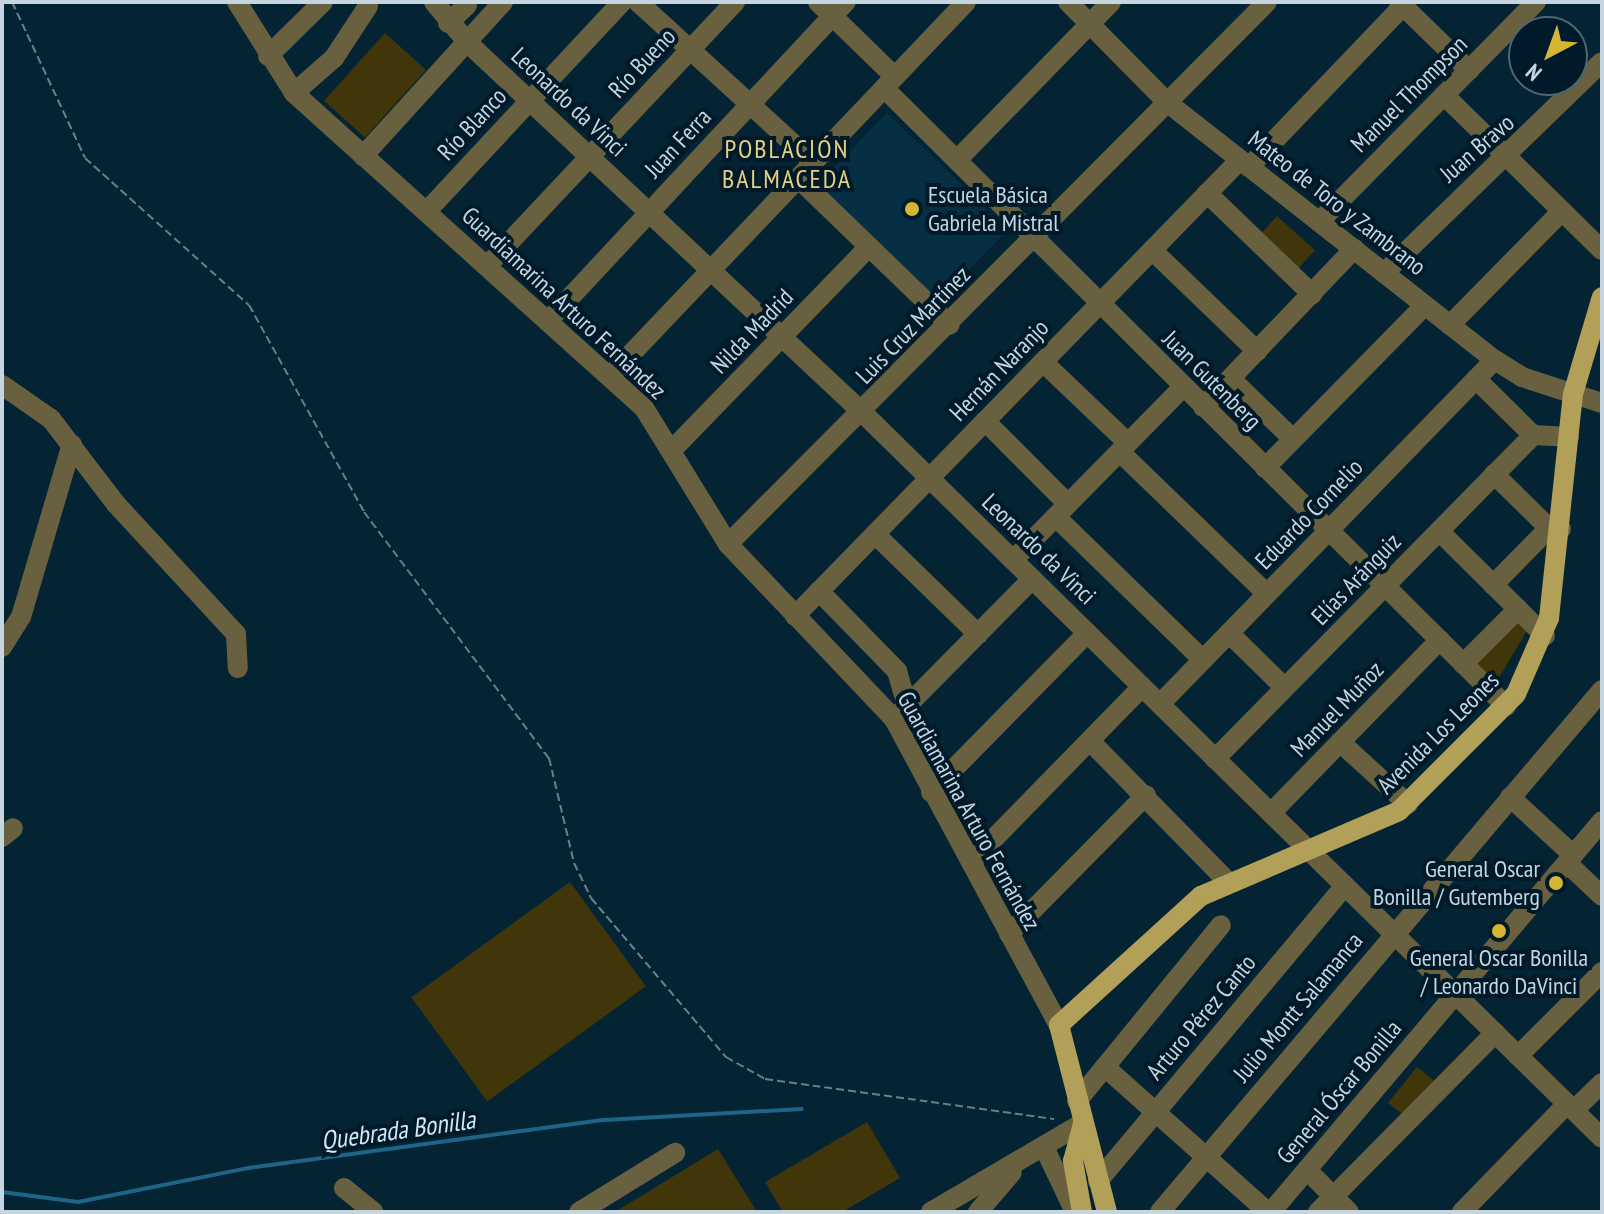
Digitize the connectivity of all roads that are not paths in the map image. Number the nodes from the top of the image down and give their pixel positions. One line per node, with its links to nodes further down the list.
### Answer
1 (237, 2): 21 (street, Guardiamarina Arturo Fernández)
2 (323, 2): 21 (street)
3 (434, 2): 17 (street, Leonardo da Vinci)
4 (503, 2): 19 (street)
5 (622, 2): 27 (street, Río Blanco)
6 (638, 2): 20 (street)
7 (735, 2): 20 (street, Río Bueno)
8 (966, 2): 24 (street)
9 (1068, 2): 18 (street, Mateo de Toro y Zambrano)
10 (1111, 2): 18 (street)
11 (1267, 2): 28 (street, Luis Cruz Martínez)
12 (1536, 2): 23 (street, Manuel Thompson)
13 (1401, 4): 23 (street); 35 (street, Hernán Naranjo)
14 (467, 5): 17 (street)
15 (368, 6): 25 (street)
16 (832, 7): 24 (street, Juan Gutenberg); 29 (street, Juan Ferra)
17 (448, 23): 19 (street, Leonardo da Vinci)
18 (1089, 24): 28 (street, Mateo de Toro y Zambrano); 33 (street)
19 (468, 43): 27 (street, Leonardo da Vinci); 30 (street)
20 (690, 50): 29 (street); 32 (street, Río Bueno)
21 (268, 56): 25 (street, Guardiamarina Arturo Fernández)
22 (1602, 62): 31 (street, Juan Bravo)
23 (1469, 70): 26 (street, Manuel Thompson)
24 (890, 82): 33 (street, Juan Gutenberg); 34 (street)
25 (294, 93): 30 (street, Guardiamarina Arturo Fernández)
26 (1444, 95): 31 (street); 41 (street, Manuel Thompson)
27 (529, 101): 32 (street, Leonardo da Vinci); 38 (street, Río Blanco)
28 (1168, 103): 35 (street, Mateo de Toro y Zambrano); 42 (street, Luis Cruz Martínez)
29 (750, 104): 34 (street); 40 (street, Juan Ferra)
30 (363, 156): 38 (street, Guardiamarina Arturo Fernández)
31 (1506, 156): 39 (street); 49 (street, Juan Bravo)
32 (590, 157): 40 (street, Leonardo da Vinci); 47 (street, Río Bueno)
33 (958, 159): 42 (street, Juan Gutenberg)
34 (813, 162): 36 (street)
35 (1245, 164): 37 (street, Hernán Naranjo); 41 (street, Mateo de Toro y Zambrano)
36 (798, 178): 43 (street); 48 (street)
37 (1207, 193): 45 (street, Hernán Naranjo); 50 (street)
38 (427, 211): 47 (street, Guardiamarina Arturo Fernández)
39 (1562, 211): 46 (street); 56 (street)
40 (649, 213): 48 (street, Leonardo da Vinci); 54 (street, Juan Ferra)
41 (1319, 222): 44 (street, Mateo de Toro y Zambrano)
42 (1036, 237): 52 (street, Juan Gutenberg); 55 (street, Luis Cruz Martínez)
43 (869, 247): 55 (street); 57 (street, Nilda Madrid)
44 (1354, 249): 49 (street, Mateo de Toro y Zambrano); 50 (street)
45 (1152, 250): 52 (street, Hernán Naranjo); 58 (street)
46 (1602, 250)
47 (488, 265): 54 (street, Guardiamarina Arturo Fernández)
48 (711, 270): 57 (street, Leonardo da Vinci); 61 (street)
49 (1384, 273): 53 (street, Mateo de Toro y Zambrano)
50 (1312, 294): 58 (street)
51 (1602, 297): 66 (main road, Avenida Los Leones)
52 (1099, 304): 60 (street, Hernán Naranjo); 65 (street, Juan Gutenberg)
53 (1425, 305): 56 (street, Mateo de Toro y Zambrano); 73 (street)
54 (549, 320): 61 (street, Guardiamarina Arturo Fernández)
55 (950, 325): 69 (street, Luis Cruz Martínez)
56 (1450, 325): 59 (street, Mateo de Toro y Zambrano)
57 (782, 337): 69 (street, Leonardo da Vinci); 76 (street, Nilda Madrid)
58 (1257, 351): 62 (street)
59 (1495, 360): 63 (street, Eduardo Cornelio); 66 (street, Mateo de Toro y Zambrano)
60 (1043, 362): 70 (street, Hernán Naranjo); 75 (street)
61 (610, 376): 76 (street, Guardiamarina Arturo Fernández)
62 (1231, 379): 68 (street); 73 (street)
63 (1476, 379): 71 (street); 82 (street, Eduardo Cornelio)
64 (2, 385): 74 (street)
65 (1183, 387): 68 (street, Juan Gutenberg); 75 (street)
66 (1573, 394): 67 (street, Mateo de Toro y Zambrano); 72 (main road, Avenida Los Leones)
67 (1602, 403)
68 (1203, 407): 77 (street, Juan Gutenberg)
69 (863, 413): 79 (street, Leonardo da Vinci); 85 (street, Luis Cruz Martínez)
70 (985, 421): 79 (street, Hernán Naranjo); 80 (street)
71 (1533, 435): 72 (street); 78 (street, Elías Aránguiz)
72 (1569, 437): 81 (main road, Avenida Los Leones)
73 (1293, 439): 77 (street)
74 (72, 444): 99 (street); 102 (street)
75 (1124, 448): 80 (street); 91 (street)
76 (672, 450): 85 (street, Guardiamarina Arturo Fernández)
77 (1265, 468): 82 (street, Juan Gutenberg)
78 (1494, 474): 81 (street); 83 (street, Elías Aránguiz)
79 (930, 478): 84 (street, Hernán Naranjo); 86 (street, Leonardo da Vinci)
80 (1062, 510): 86 (street); 100 (street)
81 (1555, 528): 88 (street); 97 (main road, Avenida Los Leones)
82 (1329, 531): 89 (street, Juan Gutenberg); 91 (street, Eduardo Cornelio)
83 (1439, 531): 88 (street); 89 (street, Elías Aránguiz)
84 (875, 534): 90 (street, Hernán Naranjo); 96 (street)
85 (728, 544): 93 (street, Guardiamarina Arturo Fernández)
86 (1013, 560): 87 (street, Leonardo da Vinci)
87 (1032, 579): 94 (street, Leonardo da Vinci); 96 (street)
88 (1493, 585): 92 (street)
89 (1385, 586): 98 (street, Juan Gutenberg); 104 (street, Elías Aránguiz)
90 (819, 591): 93 (street, Hernán Naranjo); 108 (street, Guardiamarina Arturo Fernández)
91 (1267, 594): 95 (street, Eduardo Cornelio)
92 (1518, 609): 97 (street); 101 (street)
93 (795, 616): 108 (street, Guardiamarina Arturo Fernández)
94 (1087, 633): 103 (street, Leonardo da Vinci); 112 (street)
95 (1229, 633): 100 (street, Eduardo Cornelio); 104 (street)
96 (978, 634): 108 (street)
97 (1545, 636): 107 (main road, Avenida Los Leones)
98 (1440, 640): 101 (street, Juan Gutenberg); 110 (street, Manuel Muñoz)
99 (2, 647)
100 (1203, 660): 106 (street, Eduardo Cornelio)
101 (1463, 664): 107 (street, Juan Gutenberg)
102 (238, 668)
103 (1142, 687): 106 (street, Leonardo da Vinci); 109 (street)
104 (1285, 688): 111 (street, Elías Aránguiz)
105 (1602, 690): 114 (street, Julio Montt Salamanca)
106 (1160, 704): 111 (street, Leonardo da Vinci)
107 (1506, 706): 115 (main road, Avenida Los Leones)
108 (900, 712): 112 (street, Guardiamarina Arturo Fernández)
109 (1090, 741): 113 (street); 120 (street)
110 (1340, 742): 115 (street); 116 (street, Manuel Muñoz)
111 (1215, 759): 116 (street, Leonardo da Vinci)
112 (931, 792): 120 (street, Guardiamarina Arturo Fernández)
113 (1146, 795): 121 (street); 125 (street)
114 (1510, 797): 119 (street); 126 (street, Julio Montt Salamanca)
115 (1408, 804): 118 (main road, Avenida Los Leones)
116 (1271, 813): 118 (street, Leonardo da Vinci)
117 (1602, 821): 119 (street, General Óscar Bonilla)
118 (1311, 851): 121 (main road, Avenida Los Leones); 122 (street, Leonardo da Vinci)
119 (1570, 859): 123 (street); 128 (street, General Óscar Bonilla)
120 (971, 862): 125 (street, Guardiamarina Arturo Fernández)
121 (1227, 881): 129 (main road, Avenida Los Leones)
122 (1345, 886): 126 (street, Leonardo da Vinci); 136 (street, Arturo Pérez Canto)
123 (1602, 896)
124 (1221, 925): 132 (street)
125 (1009, 934): 129 (street, Guardiamarina Arturo Fernández)
126 (1394, 934): 128 (street, Leonardo da Vinci); 142 (street, Julio Montt Salamanca)
127 (1602, 972): 131 (street)
128 (1456, 994): 130 (street, Leonardo da Vinci); 143 (street, General Óscar Bonilla)
129 (1059, 1025): 134 (main road, Guardiamarina Arturo Fernández)
130 (1495, 1033): 131 (street, Leonardo da Vinci); 145 (street)
131 (1518, 1056): 135 (street, Leonardo da Vinci)
132 (1105, 1067): 134 (street); 136 (street)
133 (1602, 1083): 135 (street)
134 (1077, 1101): 137 (main road, Guardiamarina Arturo Fernández)
135 (1570, 1107): 138 (street, Leonardo da Vinci); 156 (street)
136 (1154, 1113): 142 (street); 144 (street, Arturo Pérez Canto)
137 (1083, 1123): 139 (street); 144 (main road, Guardiamarina Arturo Fernández); 150 (main road)
138 (1602, 1138)
139 (1044, 1147): 141 (street); 149 (street)
140 (675, 1153): 146 (street)
141 (1022, 1159): 147 (street); 148 (street)
142 (1204, 1159): 152 (street, Julio Montt Salamanca); 153 (street)
143 (1307, 1170): 145 (street); 153 (street, General Óscar Bonilla)
144 (1098, 1181): 151 (main road, Guardiamarina Arturo Fernández)
145 (1333, 1196): 154 (street); 155 (street)
146 (579, 1212)
147 (931, 1212)
148 (978, 1212)
149 (1075, 1212)
150 (1082, 1212)
151 (1107, 1212)
152 (1160, 1212)
153 (1270, 1212)
154 (1318, 1212)
155 (1349, 1212)
156 (1462, 1212)

